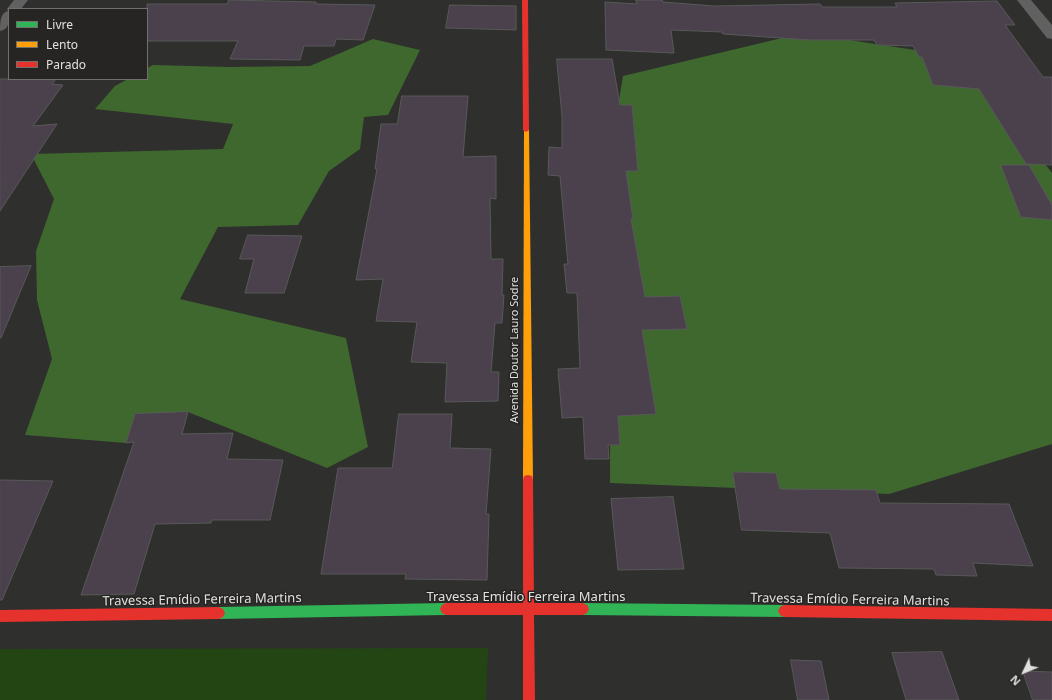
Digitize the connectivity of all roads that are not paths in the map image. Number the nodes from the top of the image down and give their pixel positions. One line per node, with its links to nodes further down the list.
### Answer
1 (21, 0): 4 (street)
2 (525, 0): 8 (street, Avenida Doutor Lauro Sodre)
3 (1024, 0): 7 (street)
4 (15, 8)
5 (8, 16): 6 (street)
6 (0, 27)
7 (1052, 35)
8 (528, 608): 9 (street, Travessa Emídio Ferreira Martins); 10 (street, Travessa Emídio Ferreira Martins); 11 (street, Avenida Doutor Lauro Sodre)
9 (1052, 615)
10 (0, 616)
11 (529, 700)

